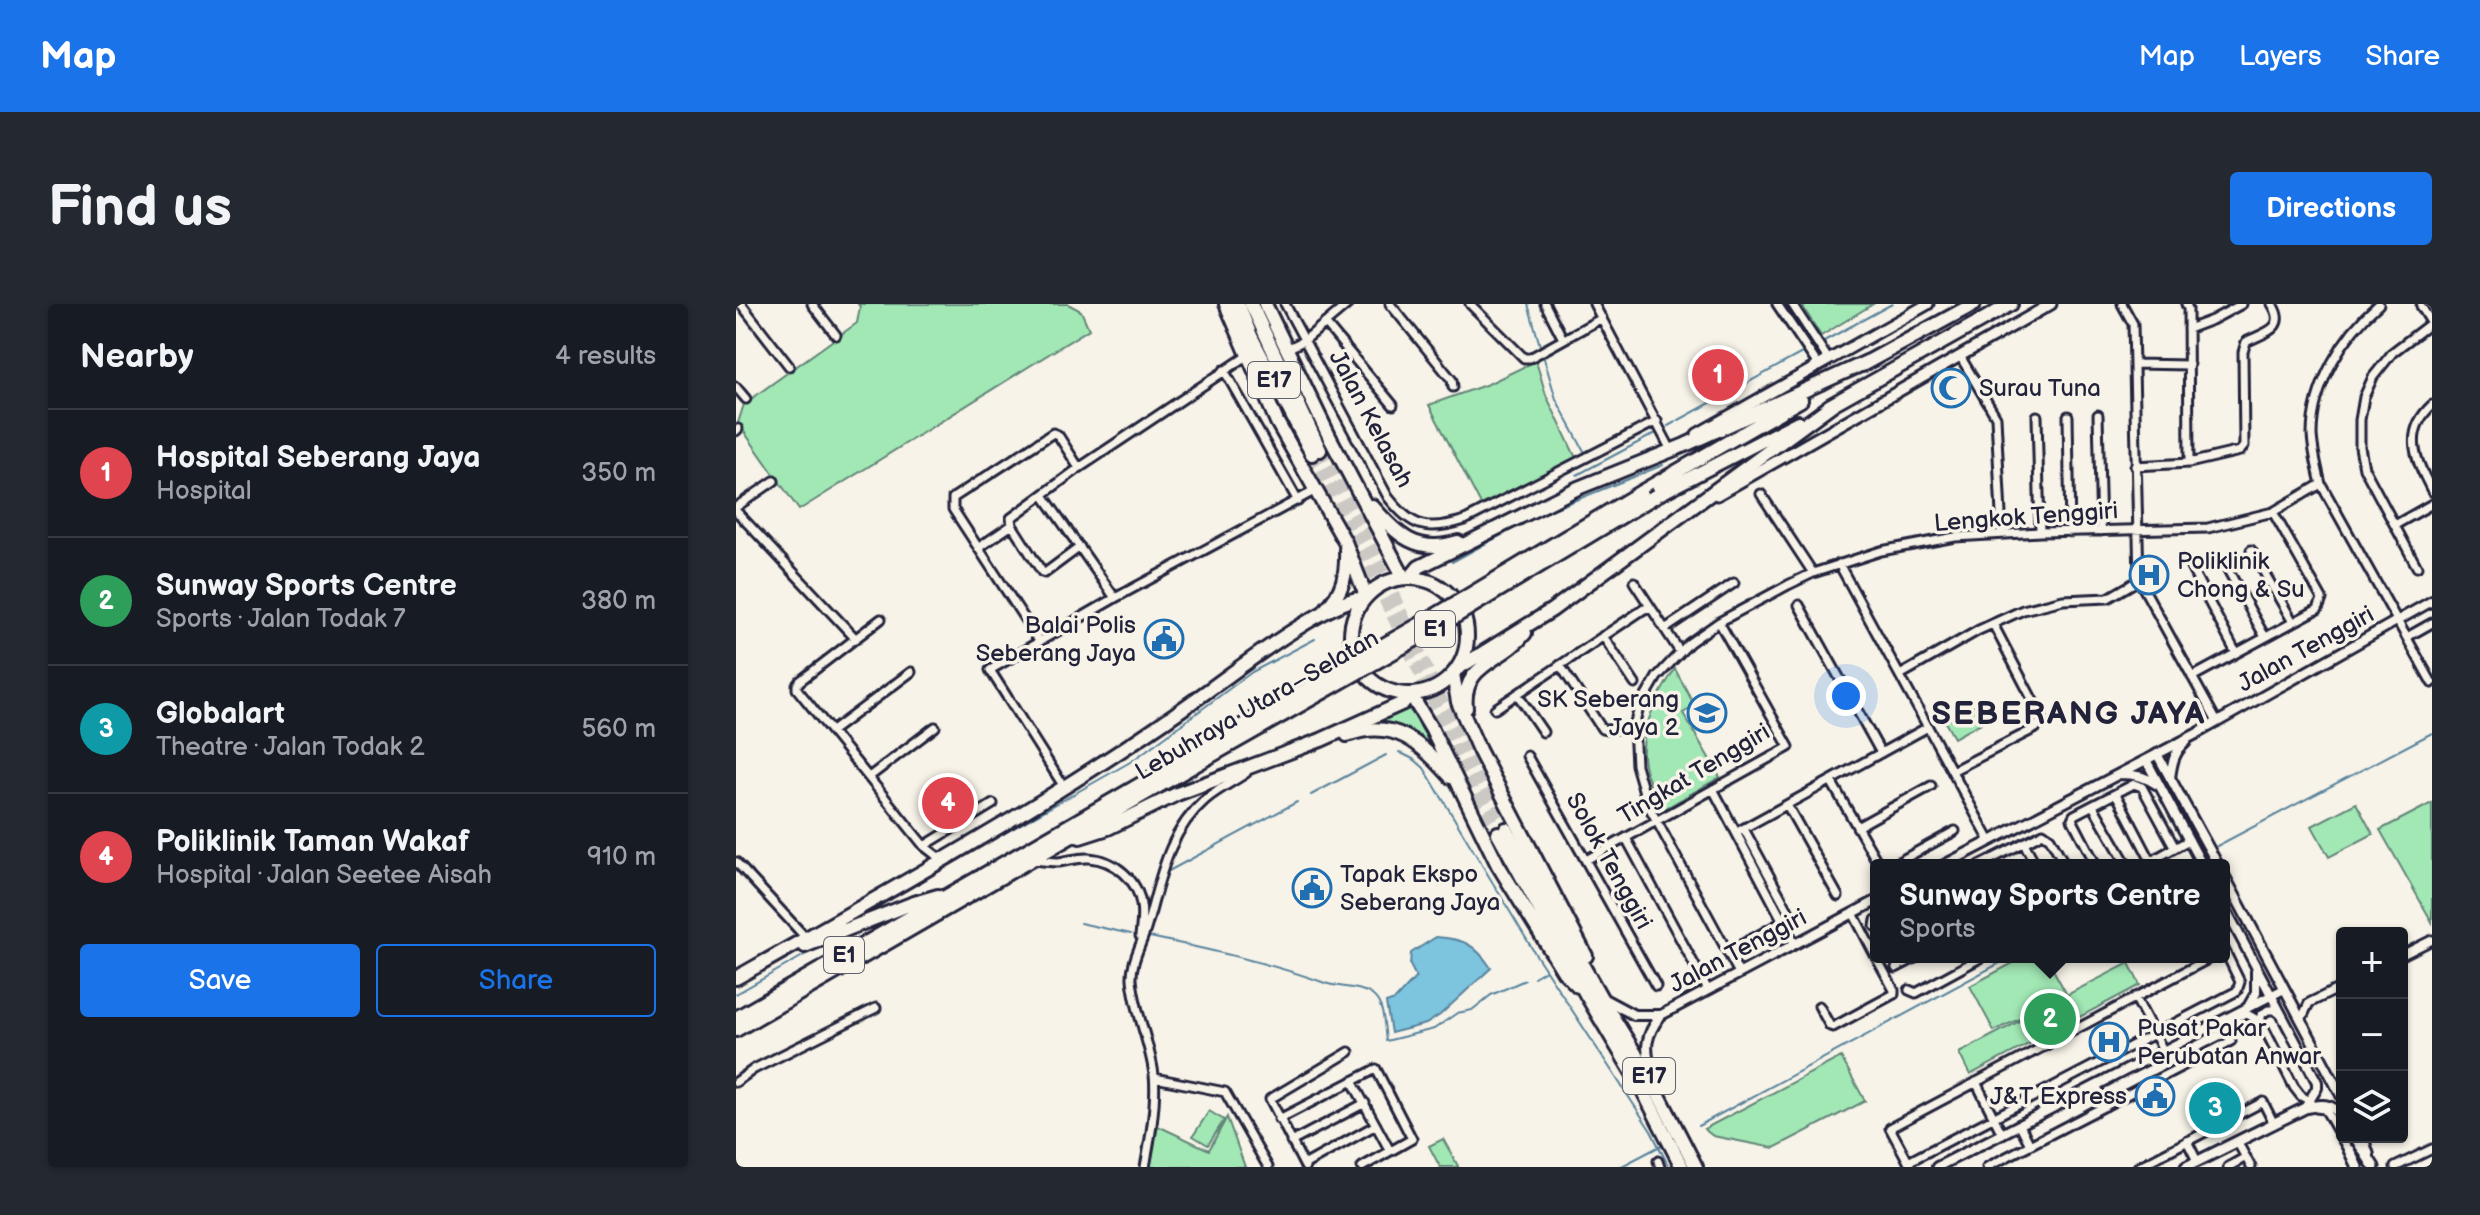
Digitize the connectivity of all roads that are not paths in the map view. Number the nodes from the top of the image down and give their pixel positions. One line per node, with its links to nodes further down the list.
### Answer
1 (741, 304): 41 (street)
2 (812, 304): 30 (street)
3 (1226, 304): 34 (highway)
4 (1238, 304): 5 (highway, E17)
5 (1251, 304)
6 (1265, 304): 33 (highway)
7 (1285, 304): 32 (street, Jalan Kelasah)
8 (1348, 304): 27 (street)
9 (1390, 304): 44 (street)
10 (1470, 304): 31 (street)
11 (1545, 304): 31 (street)
12 (1594, 304): 26 (street)
13 (1777, 304): 25 (street)
14 (1792, 304): 25 (street); 36 (street)
15 (1928, 304): 36 (main road)
16 (1974, 304): 37 (highway, Lebuhraya Utara–Selatan / E1)
17 (2011, 304): 46 (highway, Lebuhraya Utara–Selatan / E1)
18 (2051, 304): 35 (main road)
19 (2122, 304): 38 (street)
20 (2186, 304): 29 (street)
21 (2242, 304): 29 (street)
22 (2272, 304): 54 (street)
23 (2379, 304): 58 (street)
24 (2421, 306): 28 (street)
25 (1783, 312): 39 (street)
26 (1602, 318): 31 (street); 52 (street)
27 (1325, 323): 32 (street); 47 (street)
28 (2431, 324): 70 (street)
29 (2188, 329): 40 (street)
30 (836, 335)
31 (1563, 339)
32 (1305, 340): 33 (street); 52 (street, Jalan Kelasah)
33 (1287, 349): 61 (highway)
34 (1247, 356): 42 (street); 59 (highway)
35 (1960, 356): 68 (main road); 75 (street)
36 (1828, 359): 39 (main road)
37 (1869, 361): 53 (highway); 130 (highway, Lebuhraya Utara–Selatan / E1, bridge)
38 (2134, 364): 40 (street); 55 (street)
39 (1818, 365): 53 (main road)
40 (2189, 365): 54 (street)
41 (789, 366)
42 (1224, 370): 56 (street); 64 (street)
43 (736, 387): 45 (street)
44 (1453, 387)
45 (746, 399)
46 (1833, 404): 68 (highway); 130 (highway, Lebuhraya Utara–Selatan / E1, bridge)
47 (1393, 405)
48 (2432, 405): 60 (street)
49 (2098, 415): 72 (street)
50 (2037, 416): 73 (street)
51 (2068, 416): 74 (street)
52 (1657, 421): 53 (street)
53 (1671, 450): 76 (highway)
54 (2189, 463): 55 (street)
55 (2135, 466): 71 (street)
56 (1079, 468): 63 (street); 79 (street)
57 (774, 481): 66 (street)
58 (2321, 484): 67 (street, Lengkok Tenggiri); 97 (street)
59 (1316, 490): 64 (street); 77 (highway)
60 (2432, 491)
61 (1359, 493): 76 (highway); 86 (highway)
62 (1761, 494): 85 (street)
63 (1043, 495): 69 (street); 78 (street)
64 (1298, 501): 90 (street)
65 (2432, 504): 70 (street)
66 (736, 509): 107 (street)
67 (2273, 512): 71 (street, Lengkok Tenggiri); 99 (street)
68 (1683, 514): 101 (highway)
69 (1012, 525): 78 (street); 79 (street)
70 (2395, 525): 84 (street)
71 (2138, 530): 72 (street, Lengkok Tenggiri); 87 (street)
72 (2101, 531): 74 (street, Lengkok Tenggiri)
73 (2040, 532): 74 (street, Lengkok Tenggiri); 75 (street, Lengkok Tenggiri)
74 (2070, 532)
75 (2002, 534): 83 (street, Lengkok Tenggiri)
76 (1477, 538): 86 (highway)
77 (1345, 542): 91 (highway); 95 (highway)
78 (1080, 547): 90 (street)
79 (978, 548): 108 (street)
80 (2251, 550): 99 (street)
81 (2222, 559): 105 (street)
82 (2188, 562): 110 (street)
83 (1839, 564): 85 (street, Lengkok Tenggiri); 114 (street)
84 (2417, 567)
85 (1813, 573): 98 (street, Lengkok Tenggiri)
86 (1407, 578): 91 (highway); 113 (highway)
87 (2139, 580): 102 (street); 115 (street)
88 (1634, 582): 94 (street)
89 (1734, 583): 103 (street)
90 (1115, 598): 108 (street)
91 (1365, 598): 95 (highway); 119 (highway)
92 (2432, 601): 97 (street, Jalan Tenggiri)
93 (1799, 605): 131 (street)
94 (1651, 608): 103 (street); 104 (street)
95 (1318, 616): 142 (highway)
96 (881, 619): 107 (street)
97 (2397, 621): 106 (street); 121 (street, Jalan Tenggiri)
98 (1719, 622): 109 (street, Lengkok Tenggiri); 145 (street, Tingkat Tenggiri)
99 (2293, 622): 105 (street)
100 (2432, 623): 106 (street, Jalan Tenggiri)
101 (1530, 624): 113 (highway); 124 (highway)
102 (1993, 624): 114 (street); 136 (street)
103 (1665, 629): 109 (street)
104 (1603, 636): 111 (street); 117 (street)
105 (2265, 637): 110 (street)
106 (2407, 637): 116 (street)
107 (856, 639): 126 (street)
108 (1039, 641): 142 (street)
109 (1680, 652): 122 (street, Lengkok Tenggiri)
110 (2236, 653): 115 (street)
111 (1560, 665): 118 (street); 122 (street)
112 (911, 672): 126 (street)
113 (1455, 672): 119 (highway); 124 (highway)
114 (1900, 675): 125 (street)
115 (2192, 677): 121 (street)
116 (2432, 683)
117 (1635, 684)
118 (1517, 694): 120 (street); 127 (street)
119 (1410, 695): 129 (highway); 144 (highway)
120 (1495, 709)
121 (2217, 722): 128 (street, Jalan Tenggiri)
122 (1634, 726): 150 (street, Lengkok Tenggiri)
123 (935, 727): 139 (street)
124 (1470, 727): 210 (highway)
125 (1928, 727): 131 (street); 136 (street)
126 (832, 731): 139 (street)
127 (1543, 732)
128 (2196, 734): 132 (street, Jalan Tenggiri); 138 (street)
129 (1321, 740): 135 (highway); 144 (highway)
130 (1206, 752): 156 (highway, Lebuhraya Utara–Selatan / E1); 180 (highway, Lebuhraya Utara–Selatan / E1)
131 (1881, 753): 140 (street)
132 (2157, 754): 134 (street, Jalan Tenggiri); 138 (street)
133 (1527, 756): 176 (street, Solok Tenggiri)
134 (2146, 760): 137 (street, Jalan Tenggiri); 143 (street)
135 (1258, 763): 156 (highway); 189 (street)
136 (1952, 771): 158 (street)
137 (2118, 774): 143 (street); 158 (street, Jalan Tenggiri)
138 (2168, 774): 143 (street); 174 (street)
139 (869, 777): 160 (street)
140 (1831, 781): 148 (street); 151 (street)
141 (1931, 786): 151 (street)
142 (1064, 787): 162 (highway)
143 (2160, 787): 157 (street)
144 (1461, 789): 210 (highway)
145 (1713, 789): 150 (street, Tingkat Tenggiri); 152 (street)
146 (2116, 794): 149 (street); 161 (street); 171 (street)
147 (993, 804): 160 (street)
148 (1787, 805): 152 (street); 181 (street)
149 (2093, 806): 169 (street); 170 (street)
150 (1656, 821): 155 (street, Tingkat Tenggiri); 202 (street, Lengkok Tenggiri)
151 (1857, 827): 163 (street)
152 (1740, 830): 185 (street)
153 (1502, 831): 210 (highway, E17)
154 (1955, 831): 164 (street)
155 (1626, 838): 176 (street, Tingkat Tenggiri); 207 (street)
156 (1067, 840): 175 (highway, Lebuhraya Utara–Selatan / E1)
157 (2189, 840): 161 (street); 173 (street)
158 (1990, 841): 165 (street, Jalan Tenggiri)
159 (2024, 843): 166 (street); 167 (street); 168 (street)
160 (924, 846): 162 (street); 178 (street)
161 (2175, 848): 172 (street)
162 (948, 857): 178 (highway)
163 (1876, 859)
164 (1904, 859)
165 (1958, 859)
166 (1992, 859)
167 (2033, 859)
168 (2062, 859)
169 (2093, 859)
170 (2124, 859)
171 (2146, 859)
172 (2155, 859)
173 (2199, 859)
174 (2215, 859)
175 (1032, 860): 189 (street); 224 (highway, Lebuhraya Utara–Selatan / E1)
176 (1586, 860): 205 (street, Solok Tenggiri)
177 (736, 862): 187 (street)
178 (922, 871): 187 (highway)
179 (2230, 886): 186 (street)
180 (953, 893): 194 (highway); 220 (highway, Lebuhraya Utara–Selatan / E1)
181 (1838, 896)
182 (1870, 904): 183 (street, Jalan Tenggiri)
183 (1853, 913): 191 (street, Jalan Tenggiri); 192 (street)
184 (2230, 917): 200 (street)
185 (1787, 918): 190 (street); 191 (street)
186 (2252, 925): 204 (street); 206 (street)
187 (806, 938): 194 (highway)
188 (2432, 940): 193 (street)
189 (1140, 942): 228 (street)
190 (1743, 944)
191 (1795, 944): 202 (street, Jalan Tenggiri)
192 (1870, 946)
193 (2408, 952)
194 (774, 957): 203 (highway)
195 (2230, 962): 225 (street)
196 (1879, 963): 215 (street)
197 (1906, 963): 201 (street)
198 (1970, 963): 208 (street)
199 (2200, 963): 212 (street)
200 (2256, 966): 204 (street); 217 (street)
201 (1896, 968)
202 (1739, 973): 207 (street, Jalan Tenggiri)
203 (736, 978)
204 (2264, 981): 211 (street)
205 (1656, 986)
206 (2284, 989): 211 (street); 214 (street)
207 (1708, 990): 218 (street, Jalan Tenggiri)
208 (1909, 990)
209 (2336, 990): 213 (street)
210 (1595, 994): 218 (street); 234 (highway, E17); 262 (highway, E17)
211 (2272, 995): 217 (street); 219 (street)
212 (2135, 997): 225 (street); 231 (street)
213 (2309, 1003): 214 (street); 221 (street)
214 (2293, 1004): 221 (street)
215 (1819, 1006)
216 (876, 1008): 230 (street)
217 (2247, 1008): 222 (street)
218 (1661, 1015): 234 (street)
219 (2283, 1016): 223 (street); 236 (street)
220 (736, 1018)
221 (2301, 1020): 232 (street)
222 (2221, 1021): 223 (street); 227 (street); 237 (street)
223 (2261, 1022): 236 (street)
224 (736, 1030)
225 (2155, 1034): 227 (street); 239 (street)
226 (1349, 1052): 240 (street)
227 (2164, 1052): 233 (street)
228 (1155, 1078): 259 (street); 260 (street)
229 (1352, 1081): 235 (street); 240 (street); 253 (street)
230 (736, 1082)
231 (1976, 1082): 239 (street); 255 (street)
232 (2336, 1086)
233 (2097, 1087): 237 (street); 243 (street)
234 (1660, 1096): 263 (highway, E17)
235 (1365, 1103): 242 (street); 246 (street)
236 (2308, 1105): 238 (main road); 241 (main road); 252 (street)
237 (2106, 1106): 250 (street)
238 (2336, 1109)
239 (1994, 1117): 244 (street); 255 (street)
240 (1279, 1119): 246 (street)
241 (2274, 1124): 245 (street); 247 (main road)
242 (1376, 1125): 253 (street); 258 (street)
243 (2020, 1125): 244 (street); 250 (street)
244 (2002, 1134): 264 (street)
245 (2187, 1141): 256 (street); 266 (street)
246 (1291, 1142): 258 (street)
247 (2238, 1143): 254 (street); 256 (main road)
248 (2359, 1143): 257 (main road)
249 (2366, 1143): 257 (street)
250 (2030, 1145): 265 (street)
251 (2432, 1149): 271 (street)
252 (2349, 1150): 270 (main road)
253 (1390, 1151): 261 (street)
254 (2246, 1157): 268 (street); 269 (street)
255 (1909, 1164)
256 (2196, 1164): 267 (main road)
257 (2375, 1164)
258 (1304, 1166)
259 (1145, 1167)
260 (1268, 1167)
261 (1362, 1167)
262 (1682, 1167)
263 (1696, 1167)
264 (1937, 1167)
265 (1987, 1167)
266 (2139, 1167)
267 (2186, 1167)
268 (2228, 1167)
269 (2251, 1167)
270 (2356, 1167)
271 (2395, 1167)

